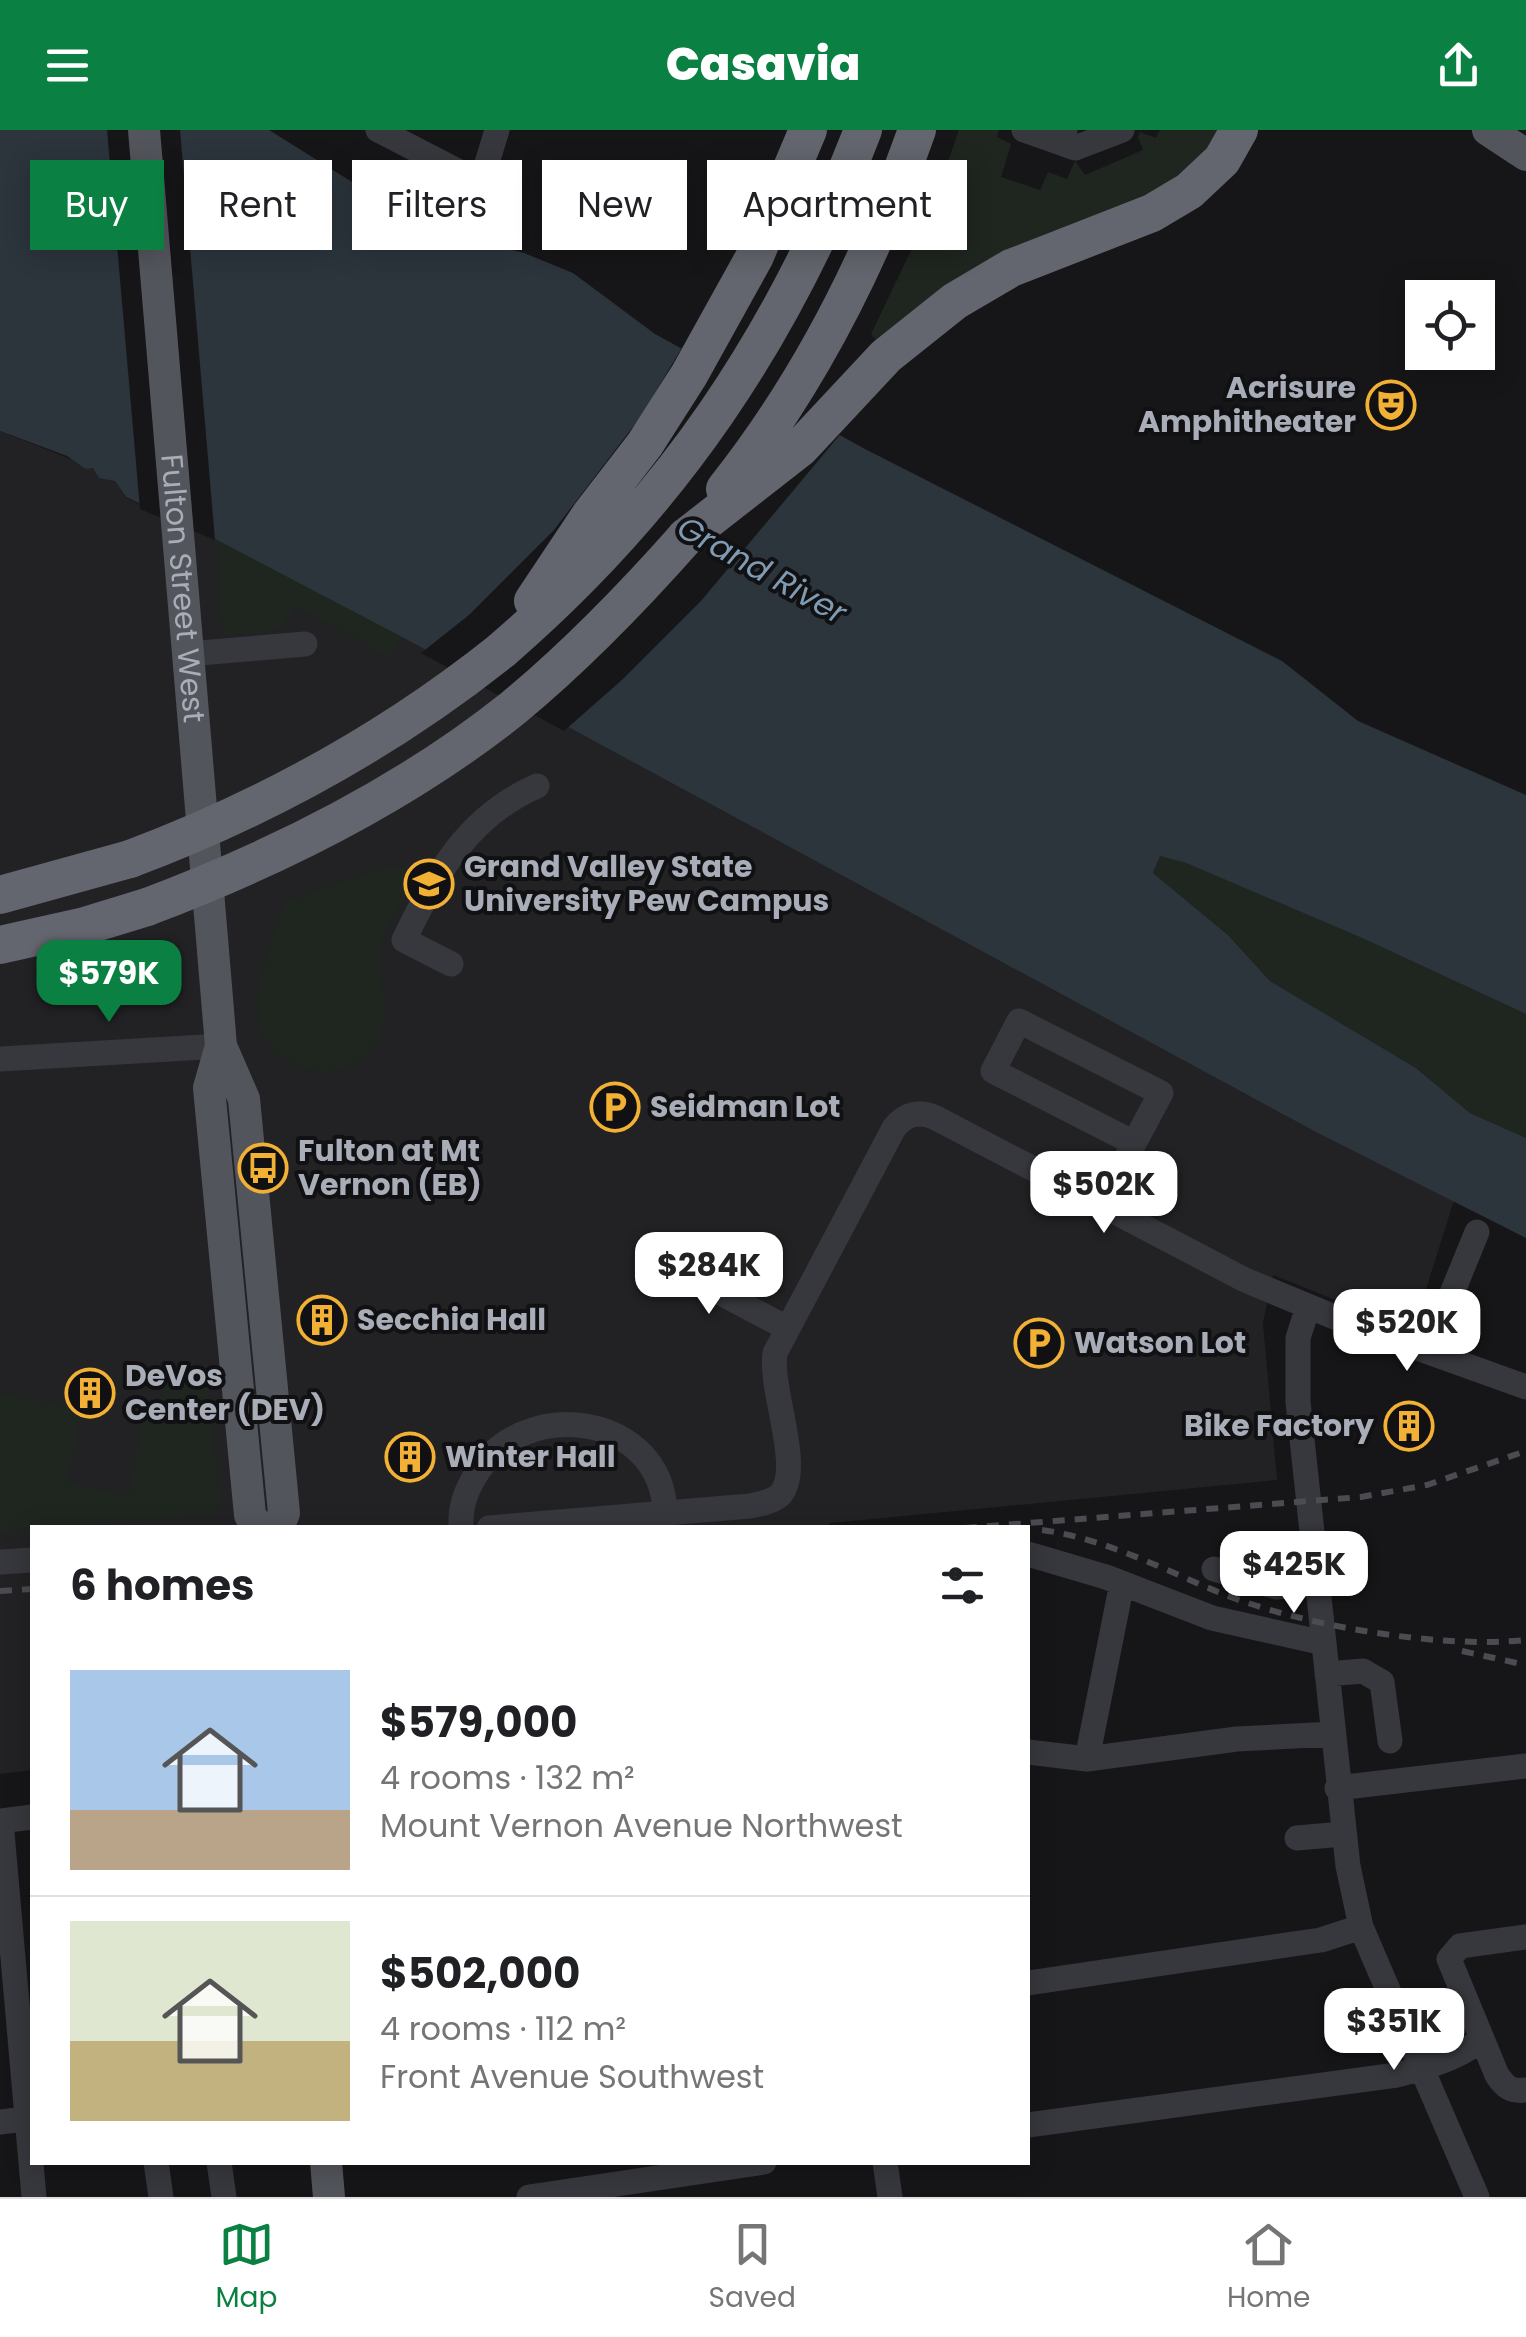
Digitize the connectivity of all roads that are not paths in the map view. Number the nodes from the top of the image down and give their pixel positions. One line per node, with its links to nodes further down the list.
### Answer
1 (144, 130): 16 (main road, Fulton Street West)
2 (378, 130): 3 (street)
3 (497, 130)
4 (808, 130): 15 (highway)
5 (863, 130): 15 (highway)
6 (917, 130): 13 (highway)
7 (1024, 130): 11 (street)
8 (1122, 130): 11 (street)
9 (1239, 130): 13 (highway)
10 (1488, 130): 12 (main road)
11 (1063, 136)
12 (1526, 155)
13 (686, 538): 19 (highway, bridge)
14 (304, 644): 16 (street)
15 (502, 650): 18 (highway, bridge)
16 (188, 654): 21 (main road, Fulton Street West)
17 (536, 786): 20 (street)
18 (0, 896)
19 (6, 947)
20 (450, 964)
21 (221, 1046): 22 (street); 32 (main road, Fulton Street West); 33 (main road, Fulton Street West)
22 (0, 1059)
23 (1132, 1142): 23 (street); 24 (street)
24 (1102, 1203): 27 (street); 28 (street)
25 (1477, 1232): 29 (street)
26 (656, 1258): 28 (street)
27 (1308, 1308): 29 (street); 41 (street)
28 (787, 1328): 31 (street)
29 (1428, 1352): 30 (street)
30 (1526, 1387)
31 (665, 1513): 34 (street); 35 (street)
32 (256, 1525)
33 (279, 1525)
34 (461, 1525)
35 (524, 1525)
36 (1030, 1555): 40 (street)
37 (30, 1560): 38 (street)
38 (0, 1562)
39 (1214, 1569): 41 (street)
40 (1122, 1583): 42 (street); 47 (street)
41 (1318, 1584): 42 (street)
42 (1324, 1642): 43 (street)
43 (1327, 1674): 44 (street); 45 (street)
44 (1333, 1734): 47 (street); 49 (street)
45 (1390, 1741)
46 (1030, 1752): 47 (street)
47 (1086, 1758)
48 (1526, 1766): 49 (street)
49 (1337, 1788): 52 (street)
50 (30, 1817): 51 (street)
51 (1, 1821): 56 (street)
52 (1343, 1834): 53 (street); 54 (street)
53 (1298, 1838)
54 (1361, 1927): 57 (street); 59 (street)
55 (1526, 1937): 58 (street)
56 (6, 1949): 61 (street)
57 (1030, 1982)
58 (1479, 2039): 59 (street); 60 (street)
59 (1422, 2068): 63 (street); 76 (street)
60 (1526, 2090)
61 (30, 2118): 62 (street)
62 (0, 2122)
63 (1030, 2125)
64 (32, 2165): 70 (street)
65 (156, 2165): 71 (street)
66 (219, 2165): 72 (street)
67 (326, 2165): 73 (main road)
68 (744, 2165): 74 (street)
69 (885, 2165): 75 (street)
70 (34, 2197)
71 (161, 2197)
72 (224, 2197)
73 (330, 2197)
74 (529, 2197)
75 (890, 2197)
76 (1477, 2197)

